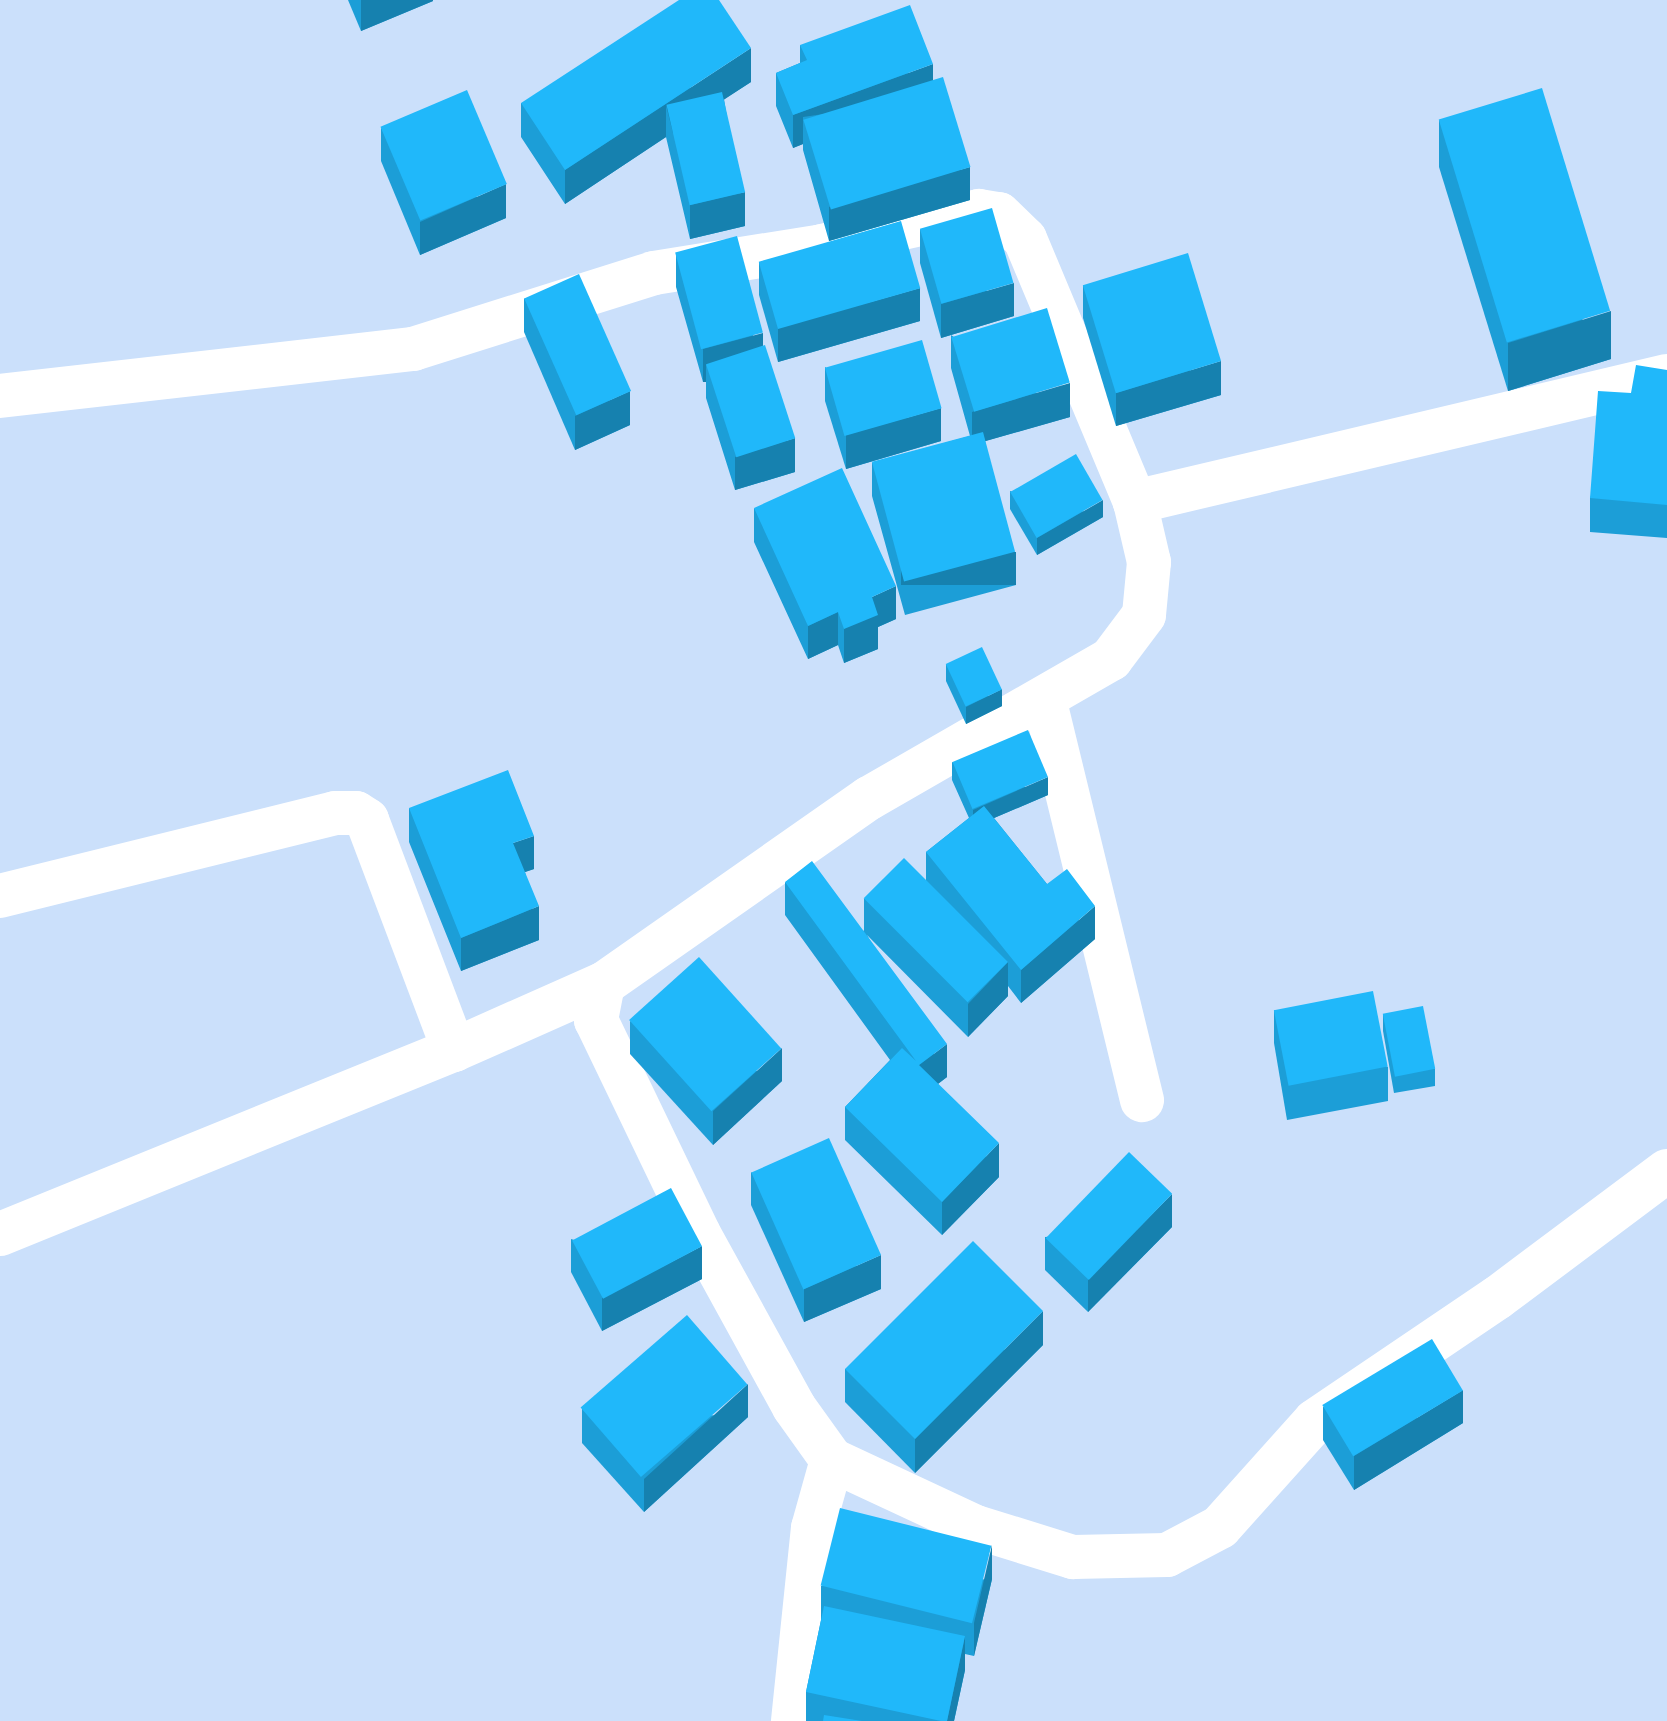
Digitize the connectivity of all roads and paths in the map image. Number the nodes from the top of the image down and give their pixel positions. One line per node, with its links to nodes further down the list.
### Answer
1 (1667, 376): 3 (street)
2 (0, 396): 3 (street)
3 (1135, 502): 4 (street)
4 (1044, 698): 6 (street); 8 (street)
5 (0, 896): 7 (street)
6 (603, 984): 7 (street); 11 (street)
7 (454, 1050): 10 (street)
8 (1142, 1100)
9 (1667, 1171): 11 (street)
10 (0, 1234)
11 (832, 1460): 12 (street)
12 (793, 1721)

